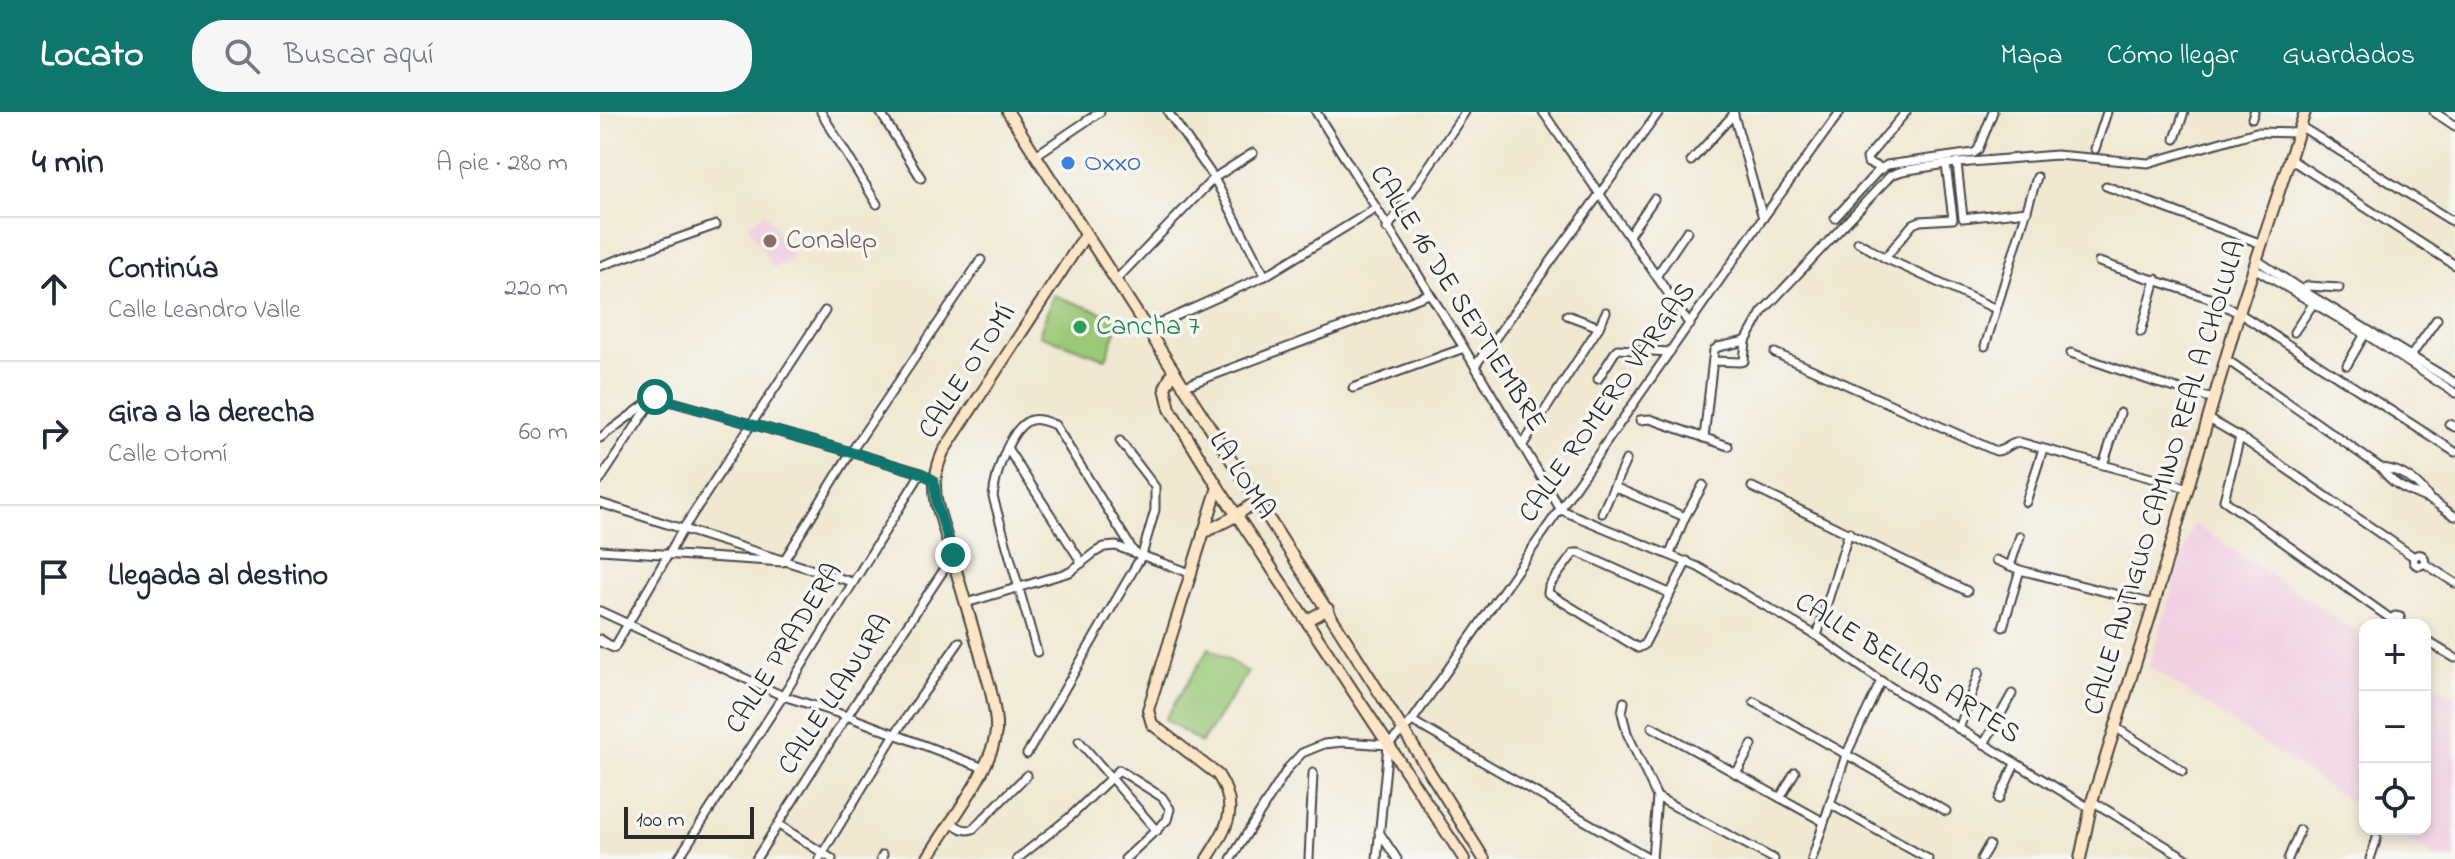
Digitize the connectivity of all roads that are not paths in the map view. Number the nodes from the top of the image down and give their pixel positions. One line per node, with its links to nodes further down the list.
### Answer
1 (821, 112): 39 (street)
2 (880, 112): 34 (street)
3 (1008, 112): 26 (street)
4 (1100, 112): 26 (street)
5 (1168, 112): 35 (street)
6 (1316, 112): 40 (street, CALLE 16 DE SEPTIEMBRE)
7 (1465, 112): 46 (street)
8 (1543, 112): 19 (street)
9 (1555, 112): 19 (street)
10 (1659, 112): 37 (street)
11 (1840, 112): 42 (street, CALLE ROMERO VARGAS)
12 (1906, 112): 32 (street)
13 (1993, 112): 24 (street)
14 (2107, 112): 23 (street)
15 (2184, 112): 22 (street)
16 (2305, 112): 21 (street, CALLE ANTIGUO CAMINO REAL A CHOLULA)
17 (2434, 112): 20 (street)
18 (1734, 113): 28 (street); 42 (street)
19 (1549, 120): 37 (street)
20 (2455, 126)
21 (2299, 130): 27 (street, CALLE ANTIGUO CAMINO REAL A CHOLULA); 29 (street); 44 (street)
22 (2175, 139)
23 (2095, 149)
24 (1978, 150): 29 (street); 32 (street)
25 (1253, 153): 35 (street)
26 (1036, 155): 48 (street)
27 (2290, 159): 51 (street, CALLE ANTIGUO CAMINO REAL A CHOLULA); 56 (street)
28 (1691, 161)
29 (1979, 161): 30 (street)
30 (1957, 163): 31 (street); 41 (street)
31 (1946, 164): 52 (street); 79 (street)
32 (1882, 168): 43 (street)
33 (2037, 177): 41 (street)
34 (921, 178)
35 (1214, 178): 59 (street); 61 (street)
36 (2106, 186): 51 (street)
37 (1599, 193): 49 (street); 89 (street)
38 (1654, 199): 49 (street)
39 (877, 204)
40 (1375, 209): 46 (street, CALLE 16 DE SEPTIEMBRE); 59 (street)
41 (2027, 211): 66 (street)
42 (1763, 218): 72 (street, CALLE ROMERO VARGAS)
43 (1835, 218)
44 (2455, 223)
45 (716, 225): 57 (street)
46 (1387, 229): 64 (street, CALLE 16 DE SEPTIEMBRE)
47 (1687, 231): 58 (street)
48 (1086, 234): 61 (street); 116 (street, CALLE OTOMÍ)
49 (1629, 235): 58 (street)
50 (1858, 242): 52 (street)
51 (2262, 244): 55 (street, CALLE ANTIGUO CAMINO REAL A CHOLULA)
52 (1885, 258): 66 (street)
53 (981, 260): 110 (street)
54 (2099, 262): 60 (street)
55 (2256, 264): 63 (street); 69 (street, CALLE ANTIGUO CAMINO REAL A CHOLULA)
56 (2455, 265)
57 (600, 266)
58 (1657, 275): 72 (street)
59 (1265, 276): 75 (street)
60 (2156, 279): 69 (street); 76 (street)
61 (1115, 281): 75 (street)
62 (2339, 288): 63 (street)
63 (2300, 293): 65 (street); 73 (street)
64 (1429, 294): 81 (street, CALLE 16 DE SEPTIEMBRE); 93 (street)
65 (2313, 304): 73 (street); 77 (street)
66 (1996, 309): 80 (street)
67 (825, 311): 101 (street)
68 (1606, 312): 74 (street)
69 (2239, 313): 86 (street, CALLE ANTIGUO CAMINO REAL A CHOLULA); 111 (street)
70 (1567, 315): 74 (street)
71 (2437, 319): 85 (street)
72 (1690, 325): 82 (street, CALLE ROMERO VARGAS)
73 (2358, 326): 78 (street); 85 (street)
74 (1599, 327): 106 (street)
75 (1147, 329): 90 (street)
76 (2141, 332)
77 (2294, 332)
78 (2365, 334): 85 (street); 88 (street)
79 (1746, 341): 87 (street); 87 (street)
80 (1985, 346)
81 (1464, 348): 89 (street, CALLE 16 DE SEPTIEMBRE); 94 (street)
82 (1670, 352): 91 (street); 125 (street, CALLE ROMERO VARGAS)
83 (1775, 353): 109 (street)
84 (2071, 353): 97 (street)
85 (2410, 358): 92 (street); 95 (street)
86 (2226, 359): 97 (street, CALLE ANTIGUO CAMINO REAL A CHOLULA); 128 (street)
87 (1713, 361): 104 (street)
88 (2347, 365)
89 (1475, 366): 106 (street, CALLE 16 DE SEPTIEMBRE)
90 (1173, 371): 93 (street); 118 (street, LA LOMA)
91 (1598, 379)
92 (2455, 383)
93 (1182, 387): 122 (street)
94 (1353, 388)
95 (2455, 393)
96 (655, 397): 101 (street); 103 (street); 115 (street)
97 (2214, 399): 99 (street, CALLE ANTIGUO CAMINO REAL A CHOLULA)
98 (2120, 413): 113 (street)
99 (2209, 419): 102 (street); 121 (street, CALLE ANTIGUO CAMINO REAL A CHOLULA)
100 (1640, 420): 104 (street)
101 (751, 424): 110 (street); 130 (street)
102 (2240, 437): 147 (street); 155 (street)
103 (600, 438)
104 (1704, 438): 107 (street)
105 (1120, 441): 136 (street)
106 (1522, 446): 125 (street, CALLE 16 DE SEPTIEMBRE)
107 (1728, 446)
108 (1007, 448): 136 (street); 142 (street); 148 (street)
109 (2043, 449): 113 (street); 123 (street)
110 (851, 452): 114 (street); 141 (street)
111 (2455, 452)
112 (1626, 460): 119 (street)
113 (2103, 465): 121 (street)
114 (921, 473): 116 (street); 146 (street, CALLE PRADERA)
115 (600, 480)
116 (934, 480): 138 (street, CALLE OTOMÍ)
117 (1703, 485): 129 (street)
118 (1218, 487): 127 (street, LA LOMA); 132 (street)
119 (1614, 487): 126 (street); 129 (street)
120 (1752, 487): 131 (street)
121 (2188, 488): 152 (street, CALLE ANTIGUO CAMINO REAL A CHOLULA)
122 (1258, 500): 127 (street); 153 (street)
123 (2026, 502)
124 (600, 503): 130 (street)
125 (1561, 510): 137 (street, CALLE BELLAS ARTES); 172 (street, CALLE ROMERO VARGAS)
126 (1602, 513)
127 (1237, 515): 132 (street); 156 (street, LA LOMA)
128 (2455, 516)
129 (1685, 517): 137 (street)
130 (683, 529): 135 (street); 141 (street)
131 (1849, 532): 149 (street); 159 (street)
132 (1203, 533): 145 (street)
133 (2020, 536): 143 (street)
134 (600, 550): 135 (street)
135 (668, 554): 141 (street); 157 (street)
136 (1138, 554): 142 (street); 145 (street); 182 (street)
137 (1670, 554): 140 (street, CALLE BELLAS ARTES)
138 (953, 555): 151 (street, CALLE OTOMÍ); 171 (street, CALLE LLANURA)
139 (1996, 560): 143 (street)
140 (1687, 561): 150 (street); 159 (street, CALLE BELLAS ARTES)
141 (783, 562): 146 (street)
142 (1082, 563): 148 (street)
143 (2010, 566): 144 (street)
144 (2020, 570): 152 (street); 158 (street)
145 (1190, 573): 213 (street)
146 (852, 582): 168 (street, CALLE PRADERA)
147 (2455, 583)
148 (1018, 586): 151 (street); 163 (street)
149 (1967, 591)
150 (1669, 593): 150 (street)
151 (966, 603): 185 (street, CALLE OTOMÍ)
152 (2154, 604): 174 (street, CALLE ANTIGUO CAMINO REAL A CHOLULA)
153 (1328, 609): 156 (street); 175 (street)
154 (600, 611): 157 (street)
155 (2387, 619)
156 (1307, 620): 180 (street, LA LOMA)
157 (628, 624): 160 (street); 168 (street)
158 (2003, 627)
159 (1817, 636): 166 (street, CALLE BELLAS ARTES)
160 (600, 641)
161 (959, 642): 177 (street)
162 (2431, 644): 164 (street)
163 (1037, 652)
164 (2455, 658)
165 (1979, 672): 176 (street)
166 (1881, 681): 176 (street, CALLE BELLAS ARTES); 183 (street)
167 (2012, 694): 179 (street)
168 (783, 696): 171 (street); 207 (street, CALLE PRADERA)
169 (1624, 702): 192 (street)
170 (1754, 702): 183 (street)
171 (847, 716): 177 (street); 200 (street, CALLE LLANURA)
172 (1412, 721): 175 (street, CALLE ROMERO VARGAS); 220 (street)
173 (1652, 727): 189 (street)
174 (2115, 727): 186 (street); 196 (street, CALLE ANTIGUO CAMINO REAL A CHOLULA)
175 (1403, 729): 180 (street, CALLE ROMERO VARGAS); 219 (street)
176 (1959, 729): 179 (street, CALLE BELLAS ARTES)
177 (895, 734): 185 (street); 206 (street)
178 (1079, 741): 191 (street)
179 (1984, 744): 184 (street, CALLE BELLAS ARTES)
180 (1388, 745): 203 (street); 214 (street); 218 (street, LA LOMA)
181 (1752, 745): 189 (street)
182 (1027, 754)
183 (1846, 755): 195 (street); 197 (street)
184 (2015, 764): 194 (street); 196 (street, CALLE BELLAS ARTES)
185 (984, 768): 198 (street, CALLE OTOMÍ)
186 (2183, 771)
187 (1795, 772): 193 (street)
188 (1313, 773): 215 (street)
189 (1736, 774): 193 (street)
190 (1027, 775): 198 (street)
191 (1111, 778): 202 (street); 202 (street); 211 (street)
192 (1657, 797): 220 (street); 221 (street)
193 (1780, 798): 199 (street)
194 (1999, 799)
195 (1830, 804): 199 (street); 223 (street)
196 (2092, 805): 225 (street, CALLE ANTIGUO CAMINO REAL A CHOLULA); 226 (street, CALLE BELLAS ARTES)
197 (1946, 811)
198 (950, 821): 210 (street, CALLE OTOMÍ)
199 (1824, 822): 222 (street)
200 (779, 825): 206 (street); 208 (street, CALLE LLANURA)
201 (2300, 830): 227 (street)
202 (1157, 831): 212 (street)
203 (1379, 832): 216 (street); 217 (street)
204 (2377, 838): 228 (street)
205 (1989, 845): 224 (street)
206 (821, 856): 209 (street)
207 (678, 859)
208 (756, 859)
209 (832, 859)
210 (927, 859)
211 (1017, 859)
212 (1125, 859)
213 (1207, 859)
214 (1231, 859)
215 (1309, 859)
216 (1377, 859)
217 (1397, 859)
218 (1464, 859)
219 (1484, 859)
220 (1652, 859)
221 (1774, 859)
222 (1812, 859)
223 (1928, 859)
224 (1981, 859)
225 (2080, 859)
226 (2187, 859)
227 (2288, 859)
228 (2370, 859)

